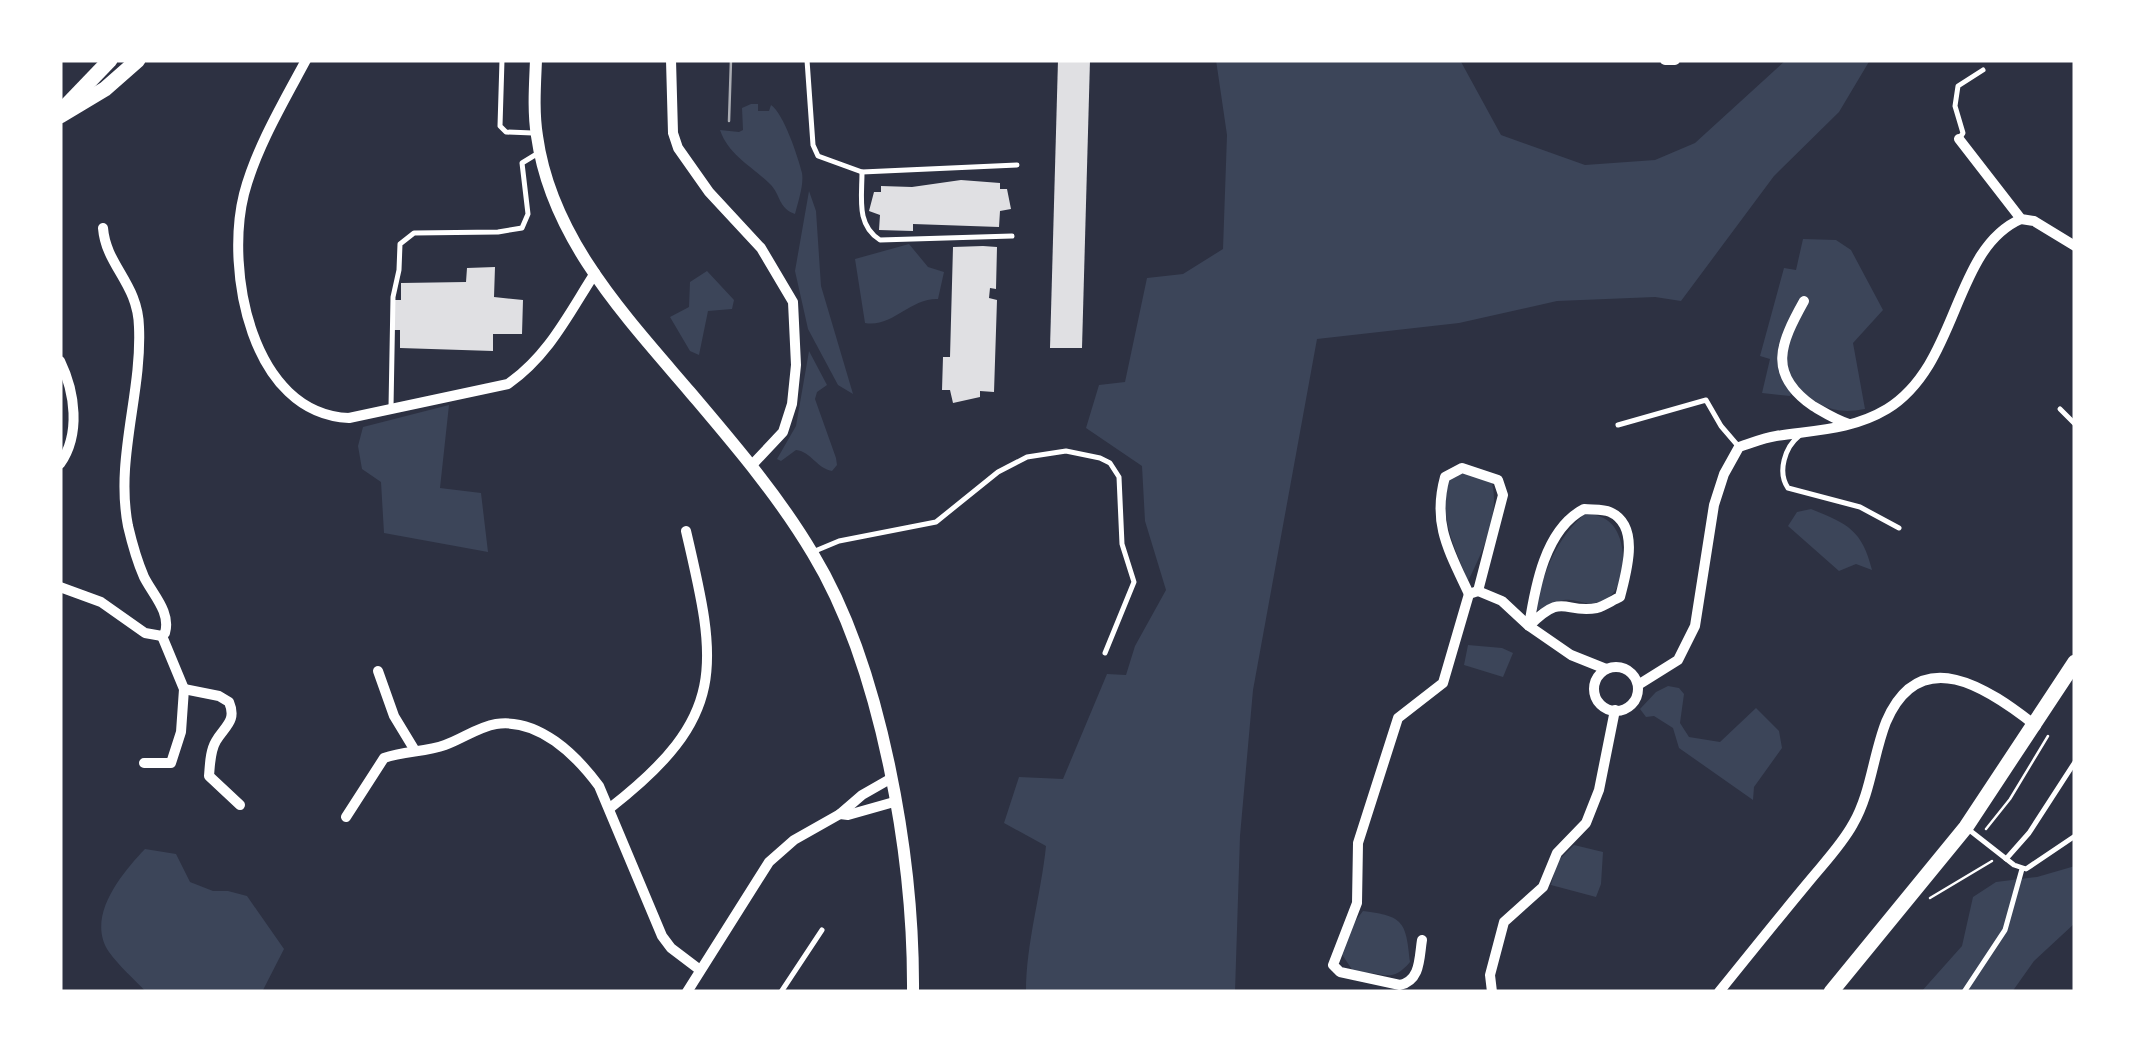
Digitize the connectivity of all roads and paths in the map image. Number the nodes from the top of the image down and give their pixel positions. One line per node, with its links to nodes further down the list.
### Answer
1 (110, 60): 11 (main road)
2 (138, 60): 11 (main road)
3 (306, 60): 25 (street)
4 (502, 60): 12 (lane)
5 (536, 60): 12 (street)
6 (670, 60): 32 (street)
7 (807, 60): 16 (lane)
8 (1665, 60): 9 (street)
9 (1675, 60)
10 (1982, 70): 13 (lane)
11 (60, 114)
12 (536, 134): 14 (street)
13 (1960, 139): 17 (street)
14 (540, 152): 21 (street); 25 (lane)
15 (1017, 165): 16 (lane)
16 (862, 172): 19 (lane)
17 (2021, 218): 20 (street); 27 (street)
18 (103, 228): 39 (street)
19 (1012, 236)
20 (2075, 246)
21 (595, 273): 25 (street); 32 (street)
22 (1804, 301): 27 (street)
23 (60, 361): 31 (street)
24 (2060, 409): 28 (lane)
25 (392, 410)
26 (1618, 424): 30 (lane)
27 (1850, 424): 29 (street)
28 (2075, 424)
29 (1806, 432): 30 (street); 33 (lane)
30 (1739, 446): 44 (street)
31 (60, 464)
32 (752, 465): 35 (street)
33 (1899, 528)
34 (686, 531): 54 (street)
35 (812, 552): 40 (lane); 51 (street)
36 (60, 587): 39 (street)
37 (1473, 592): 37 (street); 38 (street); 63 (street)
38 (1529, 626): 38 (street); 42 (street)
39 (162, 636): 45 (street)
40 (1105, 653)
41 (2075, 662): 47 (main road)
42 (1606, 669): 44 (street); 46 (street)
43 (378, 671): 48 (street)
44 (1638, 686): 46 (street)
45 (184, 689): 50 (street); 53 (street)
46 (1615, 710): 68 (street)
47 (2042, 730): 57 (main road); 57 (path); 69 (street)
48 (414, 750): 54 (street); 56 (street)
49 (2075, 762): 59 (lane)
50 (144, 763)
51 (890, 779): 52 (street); 55 (street)
52 (894, 802): 55 (street); 67 (street)
53 (240, 804)
54 (610, 808): 64 (street)
55 (840, 814): 64 (street)
56 (346, 817)
57 (1973, 832): 59 (lane); 70 (main road)
58 (2075, 836): 60 (lane)
59 (2004, 857): 60 (lane); 61 (path)
60 (2022, 869): 71 (lane)
61 (1919, 906)
62 (822, 930): 66 (lane)
63 (1422, 940)
64 (700, 970): 65 (street)
65 (687, 992)
66 (781, 992)
67 (913, 992)
68 (1492, 992)
69 (1719, 992)
70 (1831, 992)
71 (1964, 992)

